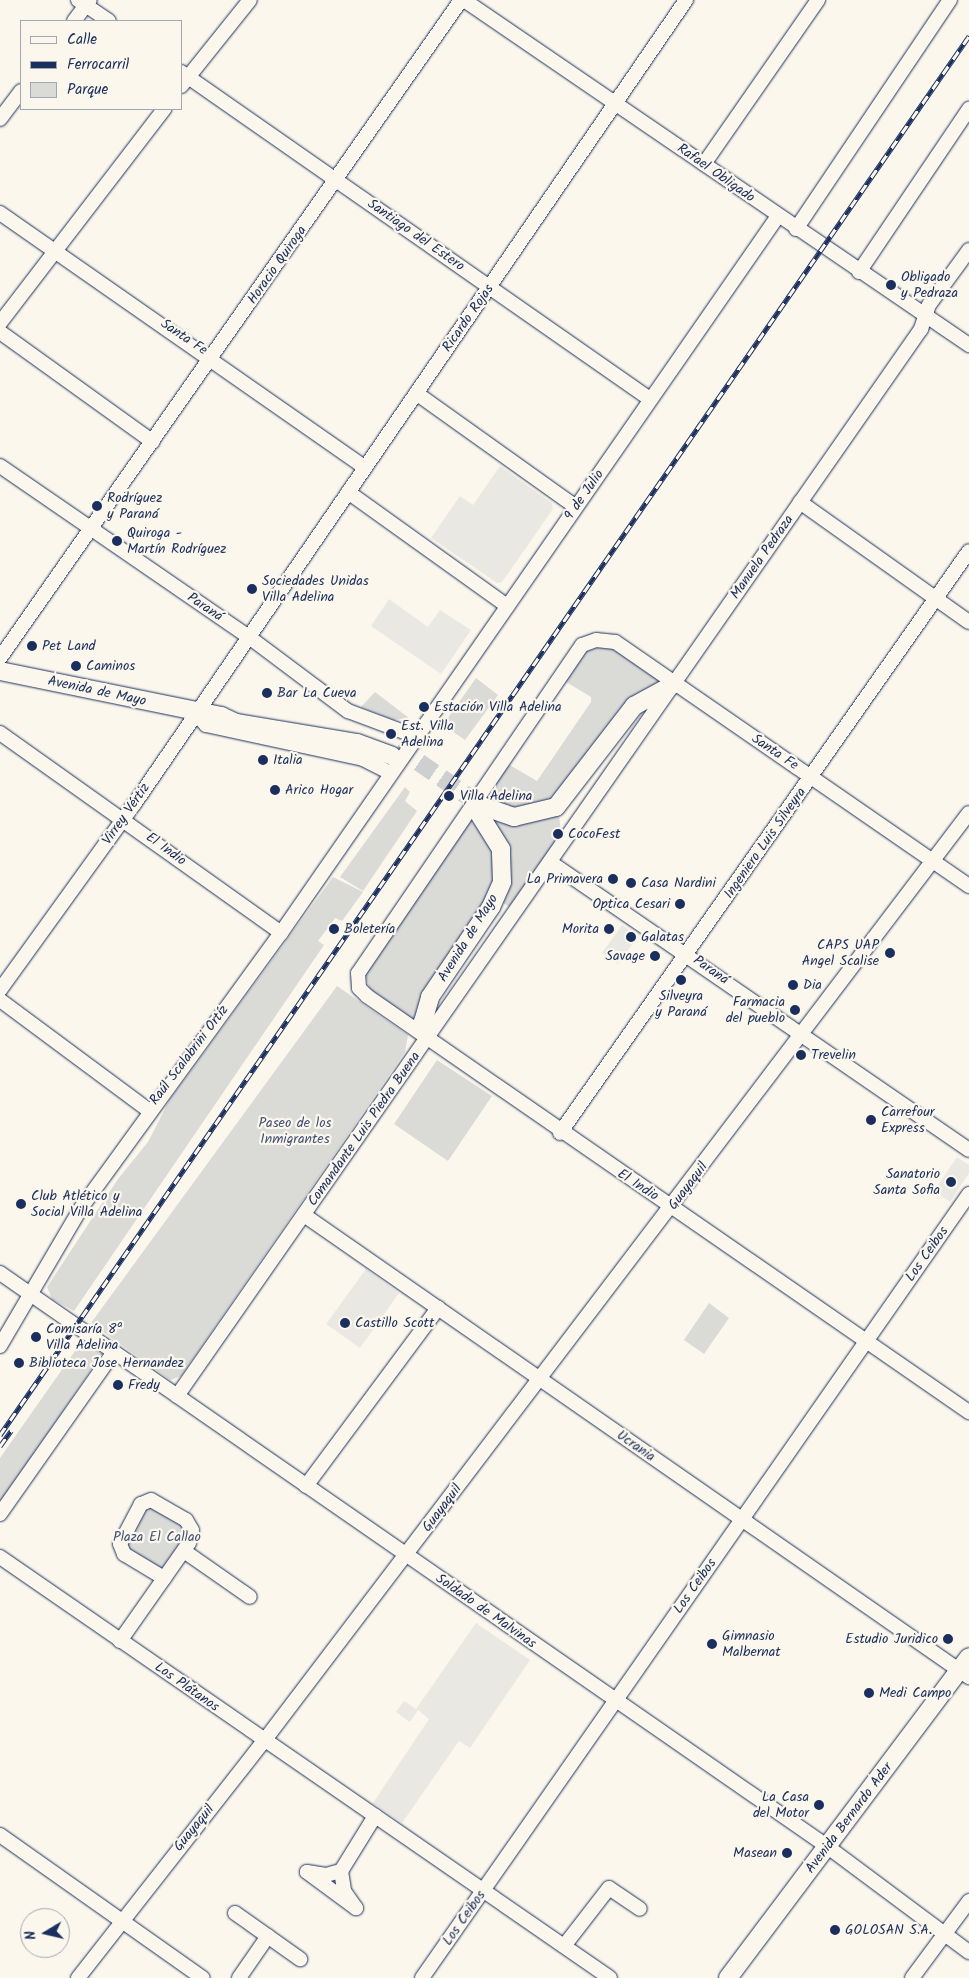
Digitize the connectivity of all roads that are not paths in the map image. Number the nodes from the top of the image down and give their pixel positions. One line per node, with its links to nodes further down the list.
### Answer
1 (250, 0): 9 (street)
2 (463, 0): 11 (street, Rafael Obligado); 16 (street, Horacio Quiroga)
3 (686, 0): 11 (street, Ricardo Rojas)
4 (818, 0): 15 (street)
5 (950, 0): 19 (street)
6 (85, 2): 7 (street); 8 (street)
7 (75, 20)
8 (108, 20)
9 (184, 78): 16 (street, Santiago del Estero)
10 (20, 92): 14 (street)
11 (617, 104): 15 (street, Rafael Obligado); 23 (street, Ricardo Rojas)
12 (969, 109): 22 (street)
13 (163, 110): 20 (street)
14 (0, 119)
15 (704, 164): 18 (street, Rafael Obligado)
16 (338, 180): 23 (street, Santiago del Estero); 28 (street, Horacio Quiroga)
17 (0, 213): 20 (street, Santa Fe)
18 (778, 216): 19 (street, Rafael Obligado); 30 (street, 9 de Julio)
19 (796, 228): 22 (street, Rafael Obligado)
20 (53, 249): 25 (street); 28 (street, Santa Fe)
21 (969, 250): 24 (street, Manuela Pedraza)
22 (858, 272): 24 (street, Rafael Obligado)
23 (490, 287): 29 (street, Ricardo Rojas); 30 (street, Santiago del Estero)
24 (926, 315): 27 (street, Rafael Obligado); 35 (street, Manuela Pedraza)
25 (0, 323)
26 (0, 332): 31 (street)
27 (969, 345)
28 (212, 357): 31 (street, Horacio Quiroga); 33 (street, Santa Fe)
29 (416, 393): 33 (street, Ricardo Rojas); 36 (street)
30 (650, 399): 36 (street, 9 de Julio)
31 (153, 442): 37 (street, Horacio Quiroga)
32 (0, 466): 37 (street, Paraná)
33 (364, 467): 34 (street, Ricardo Rojas)
34 (348, 492): 40 (street); 42 (street, Ricardo Rojas)
35 (800, 502): 39 (street); 45 (street, Manuela Pedraza)
36 (576, 507): 40 (street, 9 de Julio)
37 (91, 529): 42 (street, Paraná); 43 (street, Horacio Quiroga)
38 (969, 551): 39 (street, Ingeniero Luis Silveyra)
39 (936, 598): 41 (street); 50 (street, Ingeniero Luis Silveyra)
40 (507, 606): 48 (street, 9 de Julio)
41 (969, 622)
42 (249, 637): 46 (street, Virrey Vértiz); 48 (street, Paraná)
43 (0, 658)
44 (0, 671): 46 (main road, Avenida de Mayo)
45 (674, 684): 50 (street, Santa Fe); 54 (street, Manuela Pedraza); 58 (street, Santa Fe); 62 (main road, Avenida de Mayo)
46 (195, 712): 49 (main road, Avenida de Mayo); 49 (street, Avenida de Mayo); 52 (street, Virrey Vértiz)
47 (0, 733): 52 (street, El Indio)
48 (415, 736): 49 (street, 9 de Julio)
49 (393, 759): 56 (street, Raúl Scalabrini Ortíz)
50 (811, 776): 53 (street, Santa Fe); 57 (street, Ingeniero Luis Silveyra)
51 (969, 812): 53 (street, Guayaquil)
52 (124, 819): 56 (street, El Indio); 59 (street, Virrey Vértiz)
53 (934, 860): 55 (street, Santa Fe); 61 (street, Guayaquil)
54 (550, 862): 57 (street, Paraná); 62 (street, Comandante Luis Piedra Buena)
55 (969, 886)
56 (281, 932): 63 (street, Raúl Scalabrini Ortíz)
57 (688, 954): 61 (street, Paraná); 64 (street, Ingeniero Luis Silveyra)
58 (359, 988): 62 (street, El Indio)
59 (0, 990)
60 (0, 1000): 63 (street)
61 (801, 1033): 65 (street, Paraná); 67 (street, Guayaquil)
62 (427, 1037): 64 (street, El Indio); 68 (street, Comandante Luis Piedra Buena)
63 (148, 1110): 70 (street, Raúl Scalabrini Ortíz)
64 (560, 1133): 67 (street, El Indio)
65 (969, 1150)
66 (969, 1194): 72 (street, Los Ceibos)
67 (672, 1207): 72 (street, El Indio); 75 (street, Guayaquil)
68 (304, 1214): 71 (street, Ucrania); 76 (street, Comandante Luis Piedra Buena)
69 (0, 1273): 70 (street, Soldado de Malvinas)
70 (29, 1294): 73 (street, Raúl Scalabrini Ortíz); 74 (street, Soldado de Malvinas)
71 (438, 1308): 75 (street, Ucrania); 78 (street)
72 (866, 1342): 77 (street, El Indio); 80 (street, Los Ceibos)
73 (0, 1346)
74 (114, 1352): 76 (street, Soldado de Malvinas); 79 (street)
75 (540, 1379): 80 (street, Ucrania); 82 (street, Guayaquil)
76 (177, 1396): 78 (street, Soldado de Malvinas)
77 (969, 1412)
78 (306, 1486): 82 (street, Soldado de Malvinas)
79 (0, 1514)
80 (742, 1519): 87 (street, Ucrania); 88 (street, Los Ceibos)
81 (184, 1552): 84 (street); 84 (street); 85 (street)
82 (406, 1556): 88 (street, Soldado de Malvinas); 89 (street, Guayaquil)
83 (0, 1557): 86 (street, Los Plátanos)
84 (164, 1578): 86 (street)
85 (250, 1597)
86 (120, 1641): 89 (street, Los Plátanos)
87 (966, 1668): 92 (main road, Avenida Bernardo Ader)
88 (616, 1700): 92 (street, Soldado de Malvinas); 94 (street, Los Ceibos)
89 (264, 1741): 90 (street, Los Plátanos); 98 (street, Guayaquil)
90 (375, 1816): 93 (street); 94 (street, Los Plátanos)
91 (0, 1835): 98 (street)
92 (828, 1847): 99 (street, Soldado de Malvinas); 109 (main road, Avenida Bernardo Ader)
93 (341, 1871)
94 (484, 1889): 101 (street, Los Plátanos); 107 (street, Los Ceibos)
95 (969, 1901): 99 (street)
96 (640, 1909): 101 (street)
97 (235, 1913): 100 (street)
98 (120, 1920): 104 (street, Guayaquil); 105 (street)
99 (945, 1934): 102 (street, Soldado de Malvinas); 110 (street)
100 (268, 1936): 103 (street); 106 (street)
101 (564, 1946): 108 (street, Los Plátanos)
102 (969, 1952)
103 (300, 1959)
104 (78, 1978)
105 (203, 1978)
106 (239, 1978)
107 (422, 1978)
108 (610, 1978)
109 (728, 1978)
110 (912, 1978)

